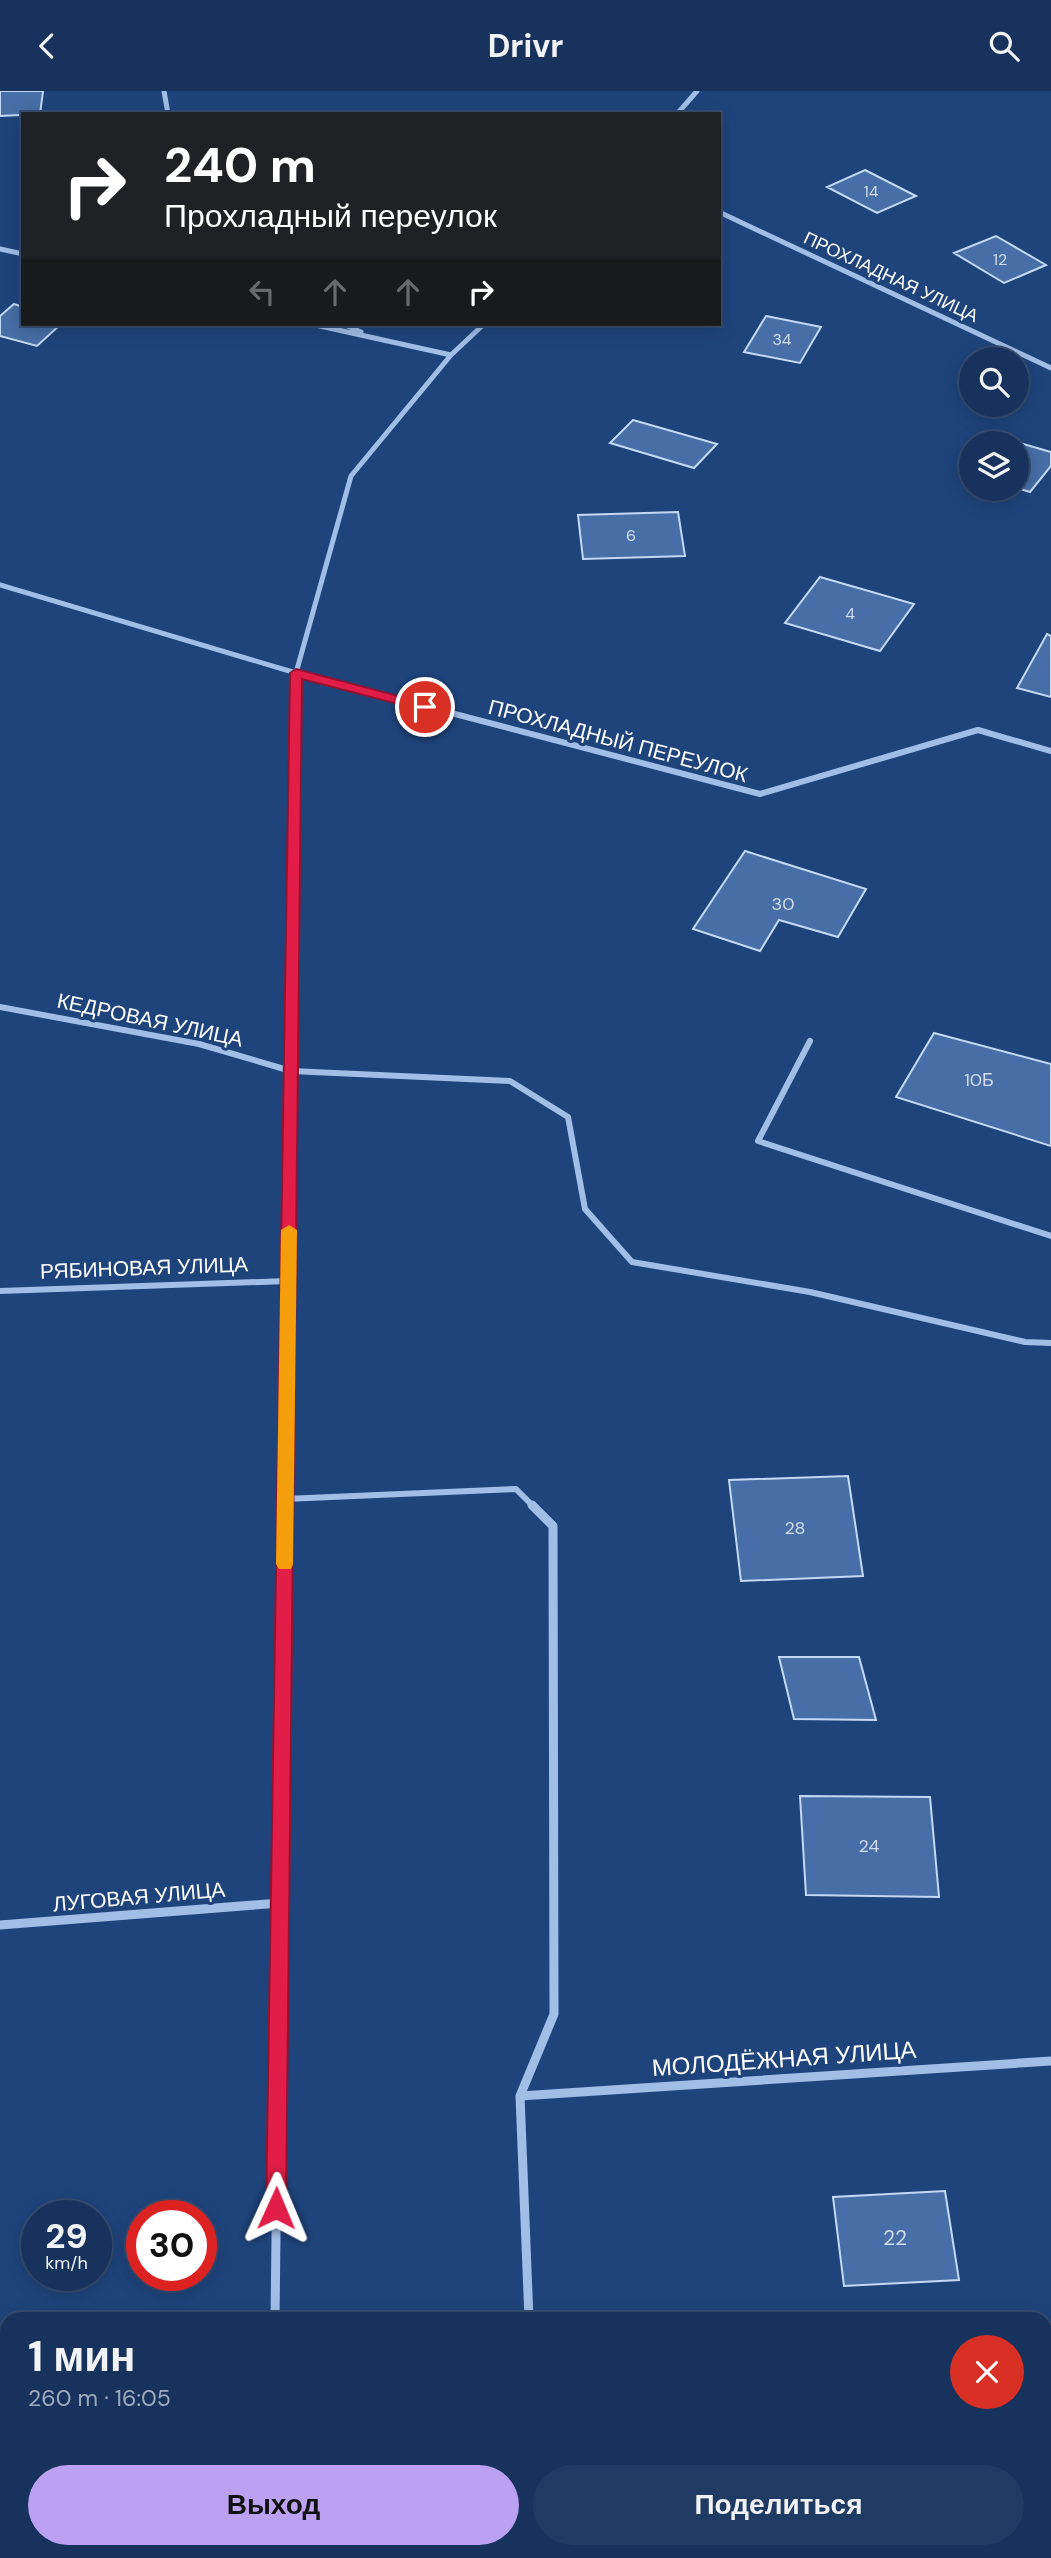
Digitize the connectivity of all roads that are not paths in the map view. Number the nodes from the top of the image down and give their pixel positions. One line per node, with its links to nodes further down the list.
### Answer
1 (164, 91): 3 (street)
2 (697, 91): 4 (street)
3 (168, 112)
4 (679, 112)
5 (721, 213): 13 (street, ПРОХЛАДНАЯ УЛИЦА)
6 (0, 249): 7 (street)
7 (21, 254)
8 (319, 326): 11 (street)
9 (347, 326): 11 (street)
10 (482, 326): 12 (street)
11 (377, 340): 12 (street)
12 (451, 355): 15 (street)
13 (1051, 368)
14 (0, 585): 15 (street, ПРОХЛАДНЫЙ ПЕРЕУЛОК)
15 (296, 673): 16 (street, ПРОХЛАДНЫЙ ПЕРЕУЛОК); 19 (street)
16 (1051, 751)
17 (0, 1007): 19 (street, КЕДРОВАЯ УЛИЦА)
18 (810, 1041): 20 (street)
19 (291, 1071): 21 (street); 23 (street, КЕДРОВАЯ УЛИЦА)
20 (1051, 1236)
21 (288, 1281): 22 (street, РЯБИНОВАЯ УЛИЦА); 24 (street)
22 (0, 1291)
23 (1051, 1343)
24 (285, 1499): 25 (street); 28 (street)
25 (280, 1903): 26 (street, ЛУГОВАЯ УЛИЦА); 29 (street)
26 (0, 1925)
27 (1051, 2061): 28 (street, МОЛОДЁЖНАЯ УЛИЦА)
28 (520, 2096): 30 (street)
29 (275, 2312)
30 (529, 2312)

